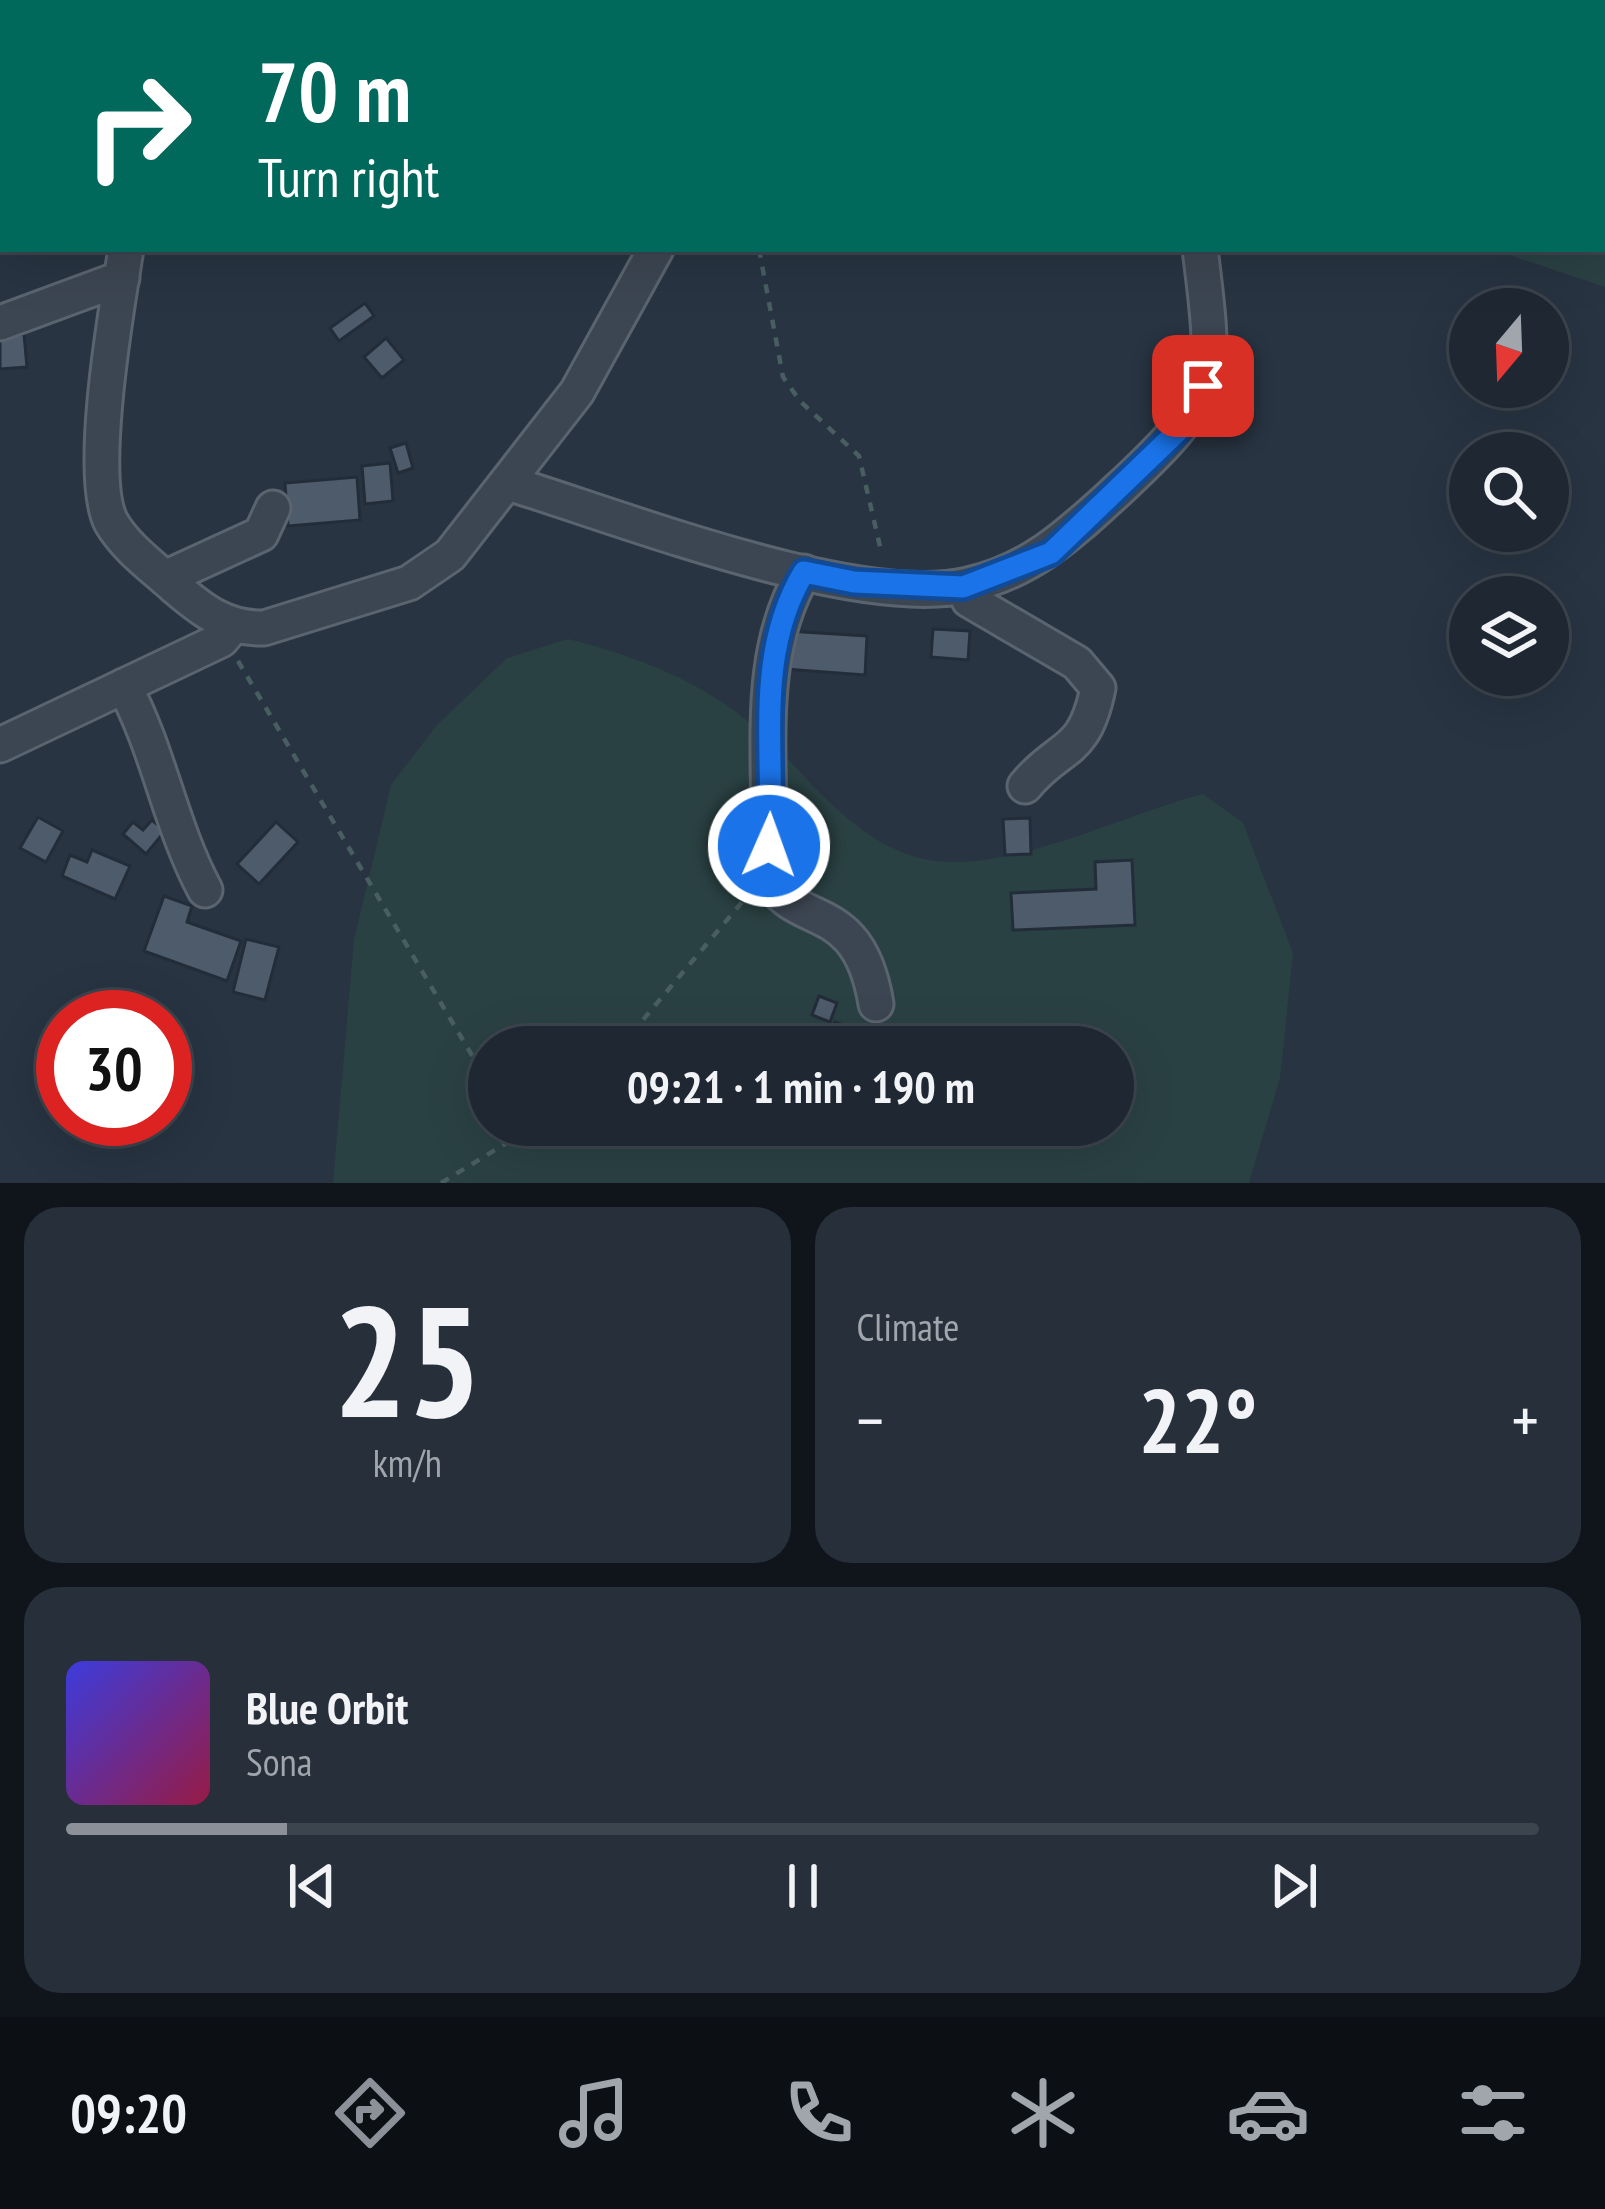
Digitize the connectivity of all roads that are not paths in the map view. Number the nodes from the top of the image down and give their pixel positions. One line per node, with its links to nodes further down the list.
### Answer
1 (654, 252): 5 (street)
2 (1200, 252): 9 (street)
3 (124, 264): 4 (street); 8 (street)
4 (0, 323)
5 (508, 482): 7 (street); 10 (street)
6 (273, 508): 8 (street)
7 (804, 572): 9 (street); 15 (street)
8 (165, 578): 10 (street)
9 (963, 587): 13 (street)
10 (228, 632): 11 (street)
11 (124, 686): 12 (street); 14 (street)
12 (0, 745)
13 (1025, 786)
14 (205, 890)
15 (876, 1004)

